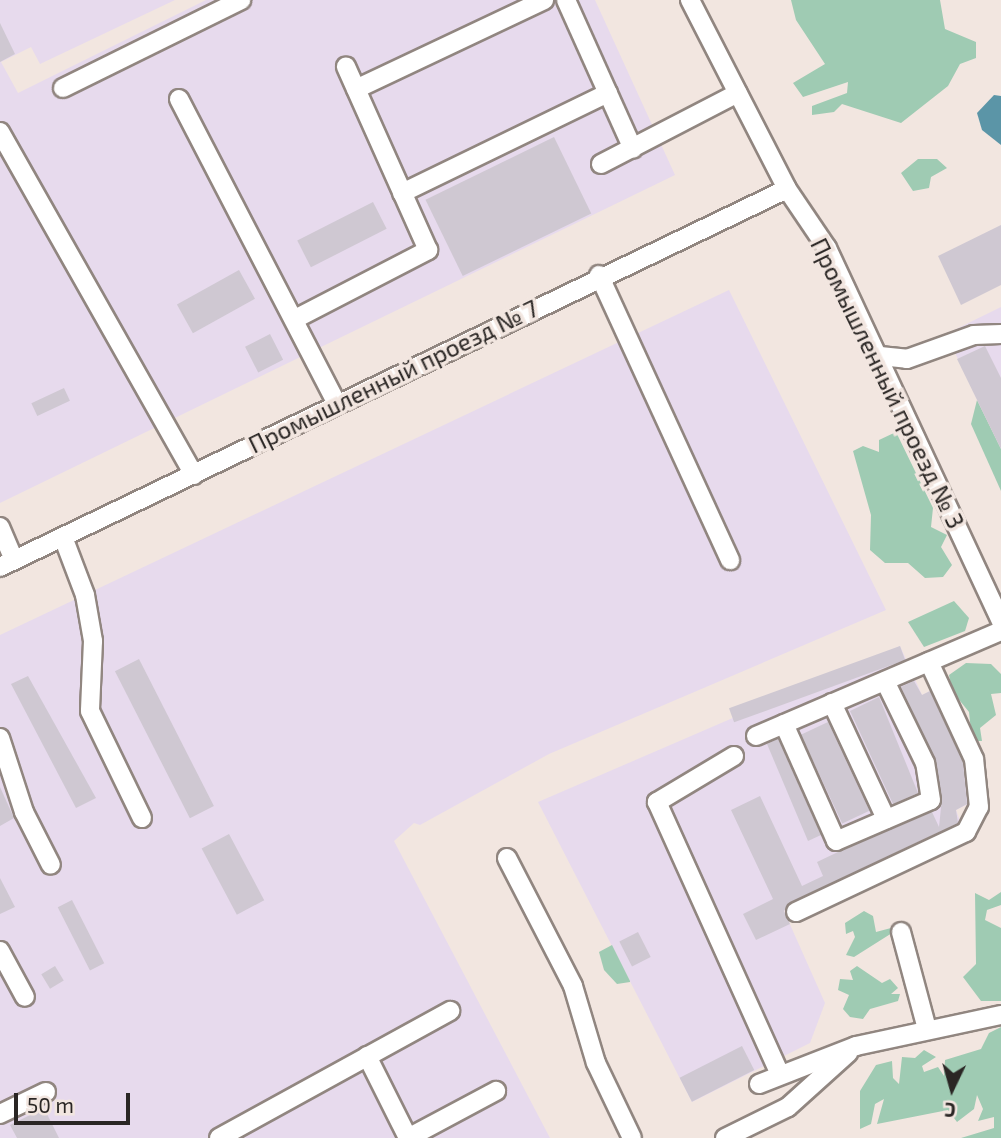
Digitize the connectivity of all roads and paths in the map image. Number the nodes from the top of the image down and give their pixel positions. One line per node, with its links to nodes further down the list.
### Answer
1 (241, 0): 6 (street)
2 (544, 0): 7 (street)
3 (566, 0): 8 (street)
4 (690, 0): 9 (street, Промышленный проезд № 3)
5 (346, 67): 7 (street)
6 (63, 88)
7 (356, 89): 15 (street)
8 (608, 93): 12 (street); 15 (street)
9 (738, 93): 12 (street); 14 (street, Промышленный проезд № 3)
10 (179, 99): 17 (street)
11 (0, 132): 21 (street)
12 (633, 149): 13 (street)
13 (601, 164)
14 (787, 189): 16 (street, Промышленный проезд № 7); 19 (street, Промышленный проезд № 3)
15 (402, 193): 17 (street)
16 (599, 275): 20 (street, Промышленный проезд № 7); 24 (street)
17 (297, 318): 20 (street)
18 (1001, 334): 19 (street)
19 (880, 356): 26 (street, Промышленный проезд № 3)
20 (337, 404): 21 (street, Промышленный проезд № 7)
21 (194, 475): 23 (street, Промышленный проезд № 7)
22 (0, 527): 25 (street)
23 (64, 537): 25 (street, Промышленный проезд № 7); 35 (street)
24 (730, 560)
25 (7, 563)
26 (1001, 621)
27 (1001, 631): 28 (street)
28 (929, 662): 29 (street); 39 (street)
29 (884, 681): 30 (street); 36 (street)
30 (832, 703): 31 (street); 36 (street)
31 (784, 724): 32 (street); 36 (street)
32 (756, 736)
33 (0, 738): 38 (street)
34 (734, 756): 48 (street)
35 (142, 818)
36 (886, 819)
37 (507, 858): 56 (street)
38 (51, 865)
39 (796, 912)
40 (901, 932): 45 (street)
41 (0, 951): 42 (street)
42 (25, 997)
43 (450, 1010): 47 (street)
44 (1001, 1015): 45 (street)
45 (928, 1029): 46 (street)
46 (856, 1046): 48 (street); 57 (street)
47 (367, 1056): 53 (street); 55 (street)
48 (780, 1074): 49 (street)
49 (759, 1084)
50 (496, 1091): 55 (street)
51 (46, 1092): 52 (street)
52 (0, 1114)
53 (247, 1131): 54 (street)
54 (219, 1138)
55 (408, 1138)
56 (632, 1138)
57 (725, 1138)

